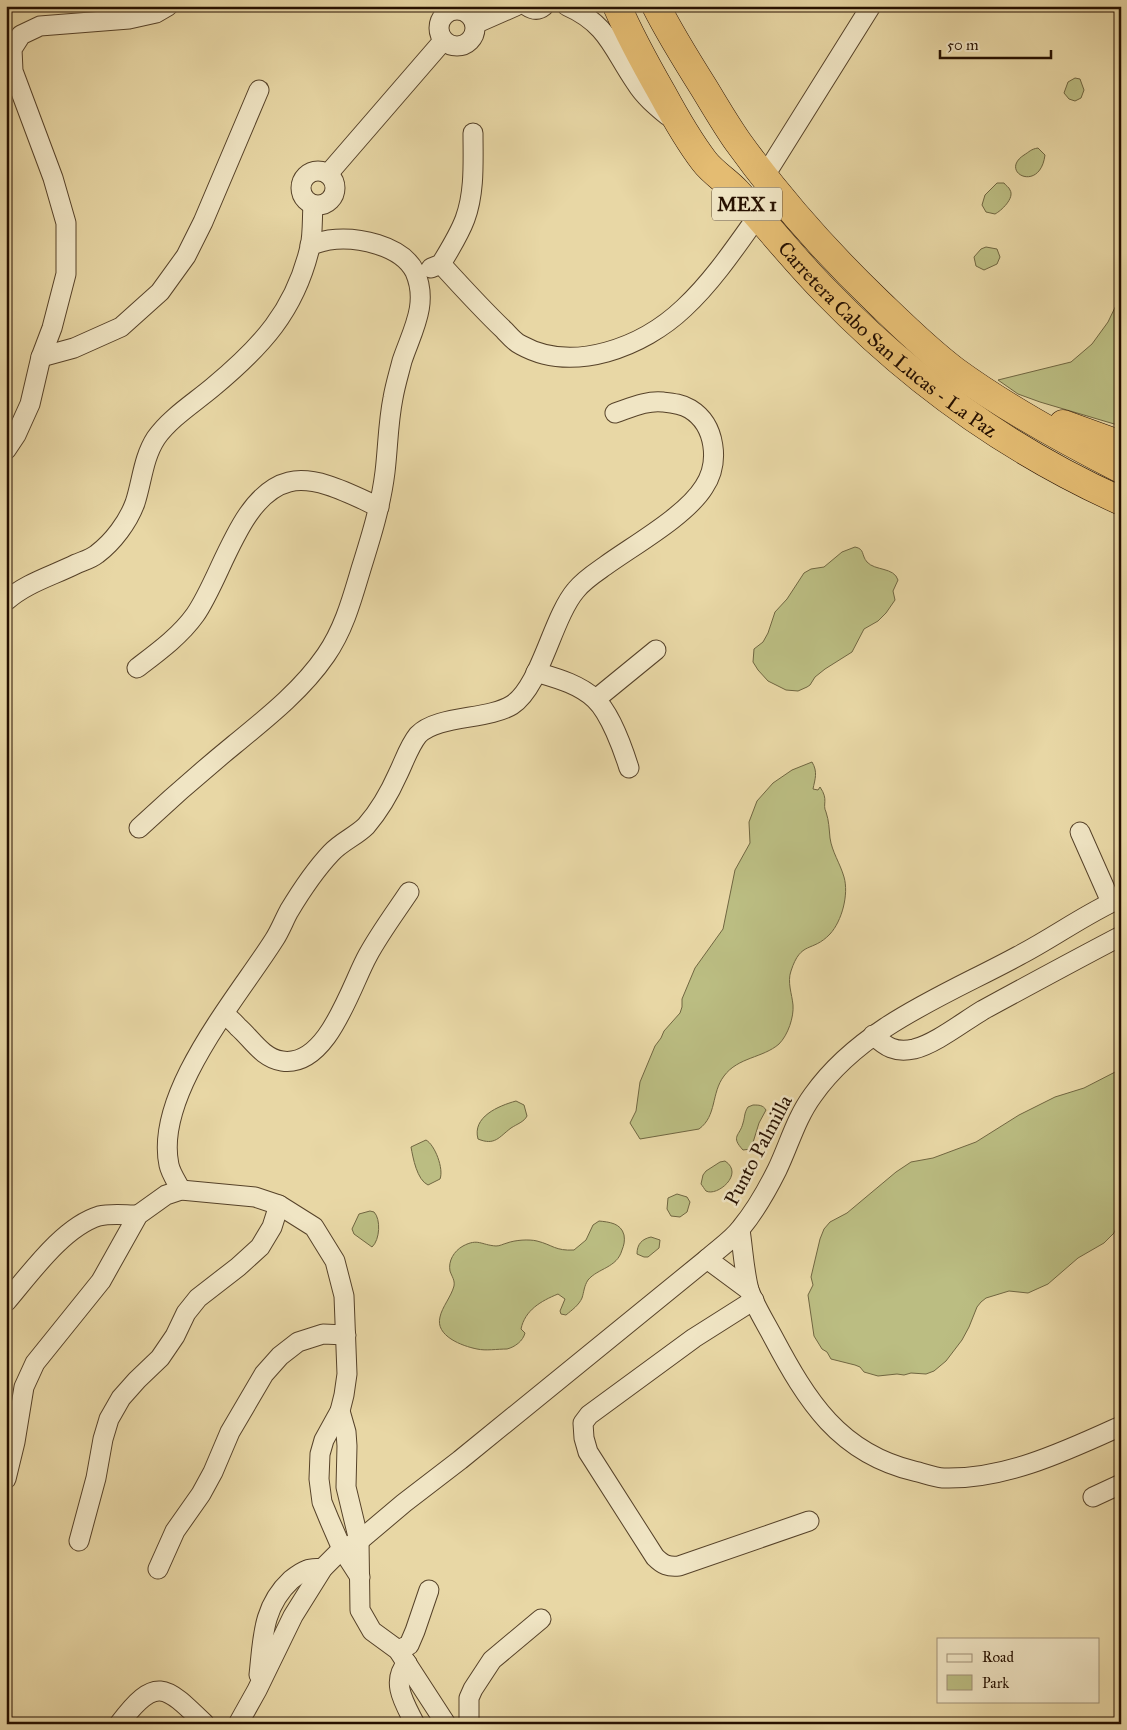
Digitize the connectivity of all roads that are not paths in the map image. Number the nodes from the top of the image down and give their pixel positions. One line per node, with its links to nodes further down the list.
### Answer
1 (168, 6): 22 (street)
2 (516, 6): 10 (street)
3 (527, 6): 4 (street)
4 (544, 6)
5 (567, 6): 13 (street)
6 (617, 6): 13 (highway, Carretera Cabo San Lucas - La Paz / MEX 1)
7 (656, 6): 16 (highway, Carretera Cabo San Lucas - La Paz / MEX 1)
8 (871, 6): 16 (street)
9 (458, 8): 10 (street); 11 (street)
10 (475, 24): 11 (street)
11 (443, 41): 15 (street)
12 (259, 90): 22 (street)
13 (682, 129): 18 (highway, Carretera Cabo San Lucas - La Paz / MEX 1)
14 (472, 133): 20 (street)
15 (328, 174): 17 (street); 17 (street)
16 (764, 177): 23 (highway, Carretera Cabo San Lucas - La Paz / MEX 1)
17 (313, 205): 19 (street)
18 (758, 217): 20 (street); 27 (highway, Carretera Cabo San Lucas - La Paz / MEX 1)
19 (310, 245): 21 (street); 32 (street)
20 (441, 264): 21 (street)
21 (415, 273): 30 (street)
22 (41, 357): 26 (street)
23 (996, 399): 25 (highway); 28 (highway, Carretera Cabo San Lucas - La Paz / MEX 1)
24 (615, 413): 35 (street)
25 (1121, 445)
26 (6, 450)
27 (1055, 469): 29 (highway, Carretera Cabo San Lucas - La Paz / MEX 1); 31 (highway)
28 (1121, 469)
29 (1121, 501)
30 (379, 507): 34 (street); 38 (street)
31 (1121, 512)
32 (6, 601)
33 (656, 650): 36 (street)
34 (137, 668)
35 (536, 672): 36 (street); 43 (street)
36 (596, 699): 37 (street)
37 (629, 768)
38 (138, 828)
39 (1080, 832): 41 (street)
40 (409, 892): 43 (street)
41 (1116, 900): 44 (street, Punto Palmilla)
42 (1121, 936): 44 (street)
43 (224, 1014): 45 (street)
44 (873, 1035): 48 (street, Punto Palmilla)
45 (181, 1190): 46 (street); 47 (street)
46 (279, 1205): 52 (street); 61 (street)
47 (138, 1215): 51 (street); 57 (street)
48 (740, 1230): 49 (street, Punto Palmilla); 50 (street)
49 (708, 1259): 50 (street); 62 (street, Punto Palmilla)
50 (752, 1295): 54 (street); 60 (street)
51 (6, 1302)
52 (346, 1335): 53 (street); 65 (street)
53 (340, 1411): 55 (street); 56 (street)
54 (1121, 1426)
55 (319, 1465): 56 (street); 63 (street)
56 (347, 1466): 62 (street)
57 (6, 1479)
58 (1121, 1484): 59 (street)
59 (1093, 1497)
60 (809, 1521)
61 (79, 1541)
62 (360, 1541): 63 (street, Punto Palmilla); 66 (street)
63 (342, 1549): 64 (street); 66 (street)
64 (323, 1568): 68 (street); 69 (street)
65 (158, 1569)
66 (360, 1577): 71 (street)
67 (429, 1590): 71 (street)
68 (271, 1605): 69 (street); 72 (street)
69 (292, 1616): 72 (street)
70 (541, 1619): 79 (street)
71 (402, 1657): 77 (street); 78 (street)
72 (257, 1690): 76 (street)
73 (201, 1720): 74 (street); 75 (street)
74 (119, 1724)
75 (220, 1724)
76 (238, 1724)
77 (415, 1724)
78 (446, 1724)
79 (469, 1724)

